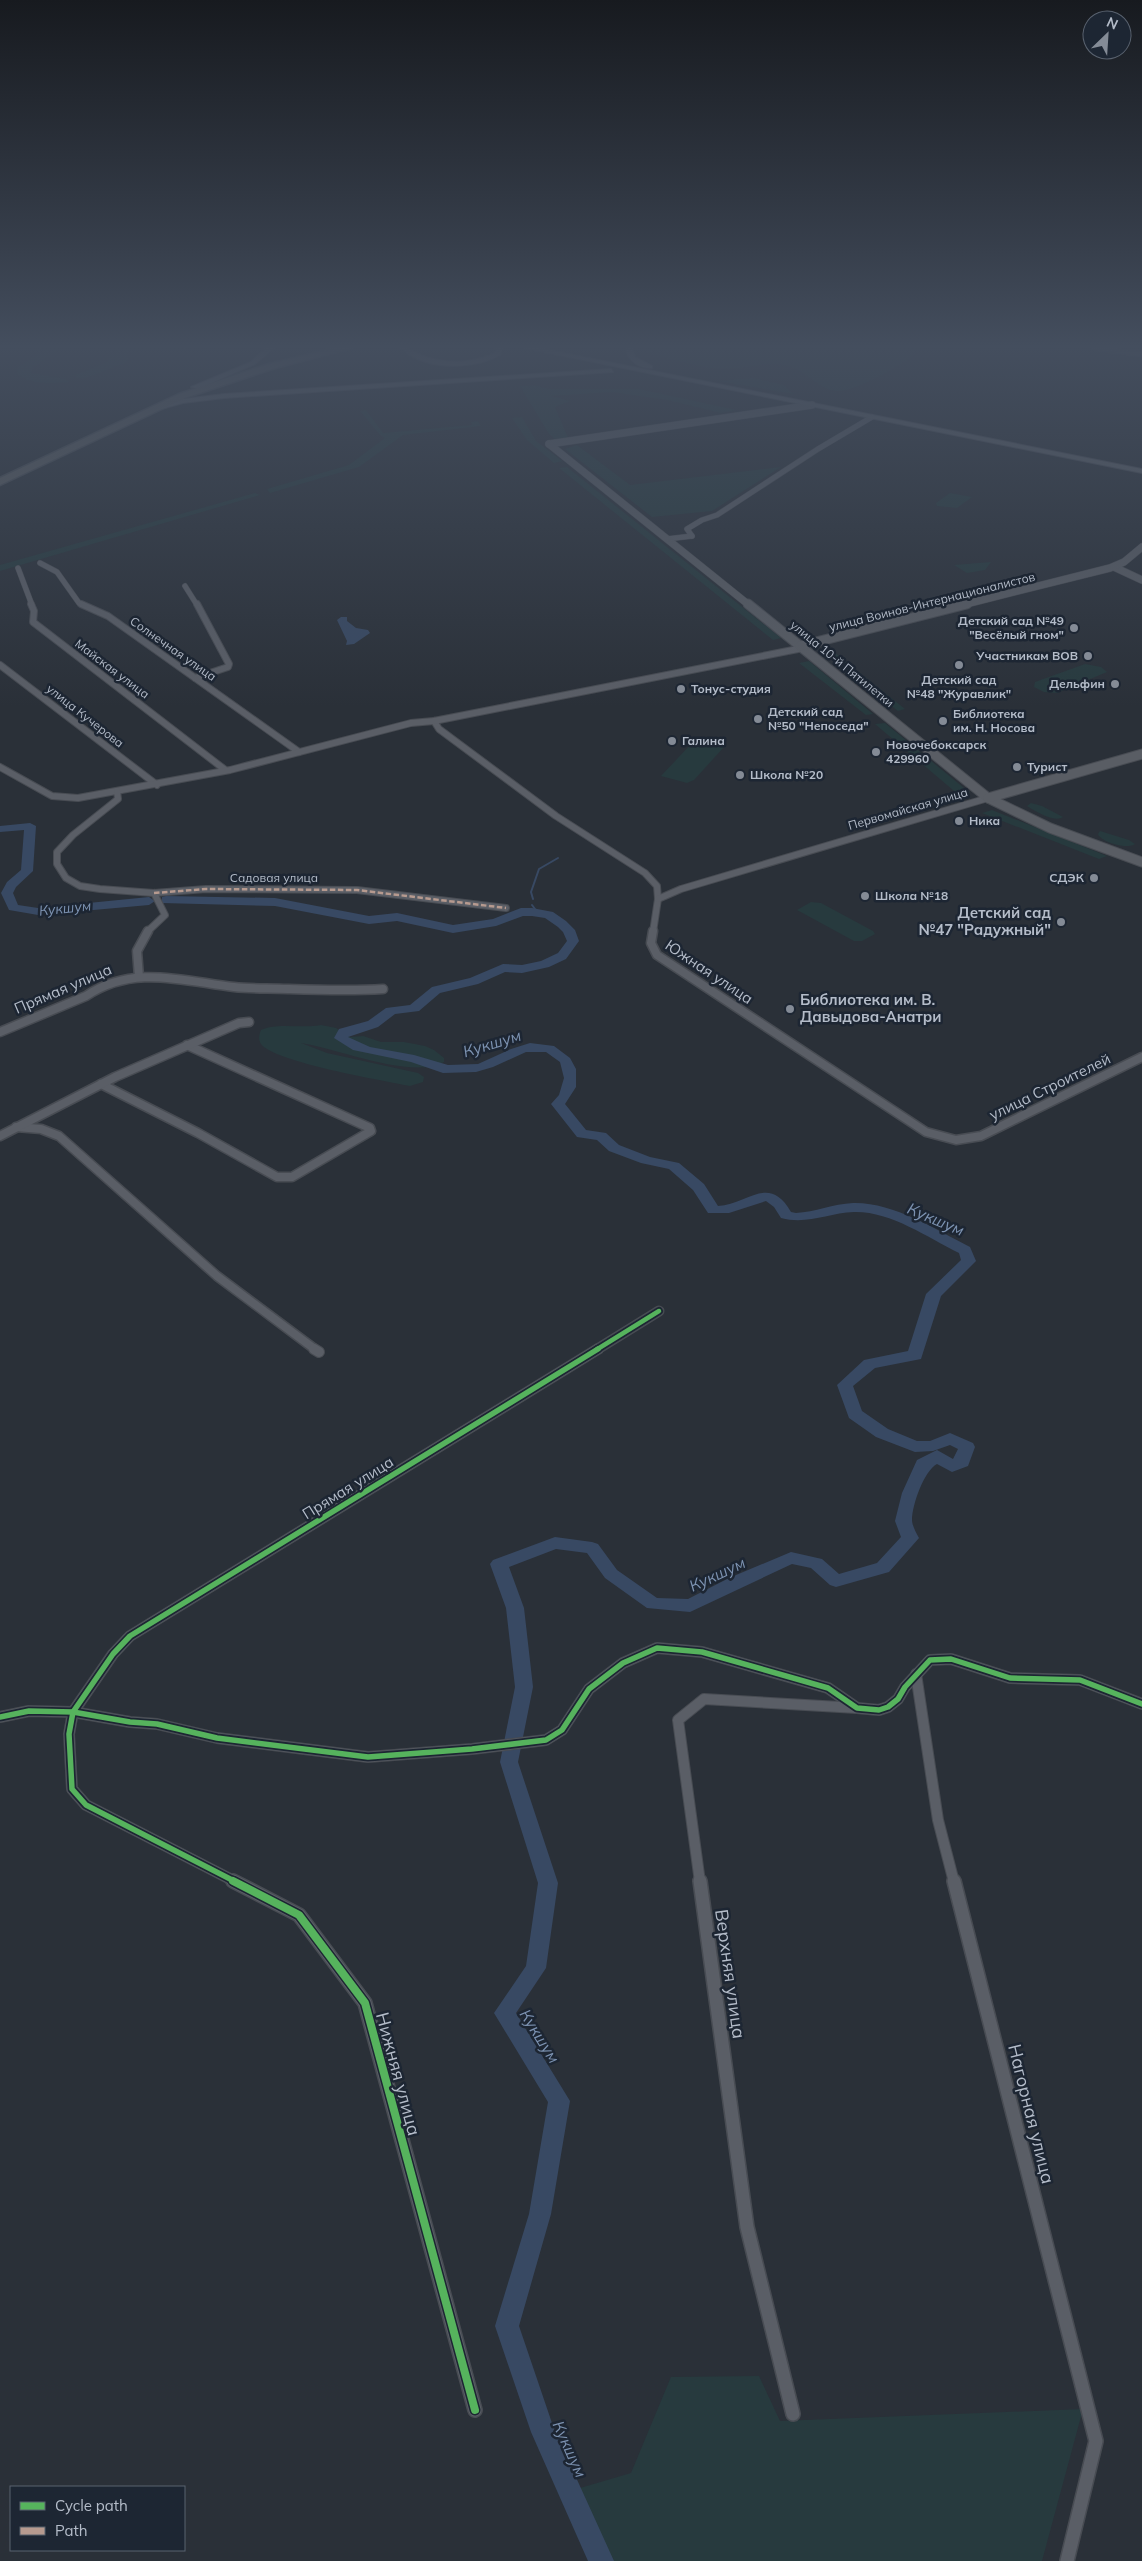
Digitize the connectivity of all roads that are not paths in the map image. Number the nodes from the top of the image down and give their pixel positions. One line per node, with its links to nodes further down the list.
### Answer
1 (18, 468): 5 (highway)
2 (30, 468): 6 (highway)
3 (578, 468): 7 (street, улица 10-й Пятилетки)
4 (790, 468): 7 (street)
5 (0, 476)
6 (0, 482)
7 (667, 540): 15 (street, улица 10-й Пятилетки)
8 (1142, 547): 12 (street, улица Воинов-Интернационалистов)
9 (1142, 552): 12 (street, улица Воинов-Интернационалистов)
10 (40, 563): 17 (street, Солнечная улица)
11 (18, 568): 22 (street, Майская улица)
12 (1117, 568): 13 (street); 15 (street, улица Воинов-Интернационалистов)
13 (1142, 578)
14 (185, 586): 17 (street)
15 (801, 647): 18 (street, улица Воинов-Интернационалистов); 26 (street, улица 10-й Пятилетки)
16 (0, 665): 23 (street, улица Кучерова)
17 (195, 678): 19 (street, Солнечная улица)
18 (434, 721): 19 (street, улица Воинов-Интернационалистов); 28 (street)
19 (299, 752): 22 (street, улица Воинов-Интернационалистов)
20 (1142, 754): 26 (street, Первомайская улица)
21 (0, 767): 25 (street)
22 (224, 770): 23 (street)
23 (157, 785): 24 (street)
24 (117, 791): 25 (street); 30 (street, Садовая улица)
25 (59, 798)
26 (988, 798): 27 (street, улица 10-й Пятилетки); 29 (street, Первомайская улица)
27 (1142, 862)
28 (657, 886): 29 (street); 31 (street, Южная улица)
29 (681, 889): 31 (street, Первомайская улица)
30 (154, 893): 32 (street, Садовая улица); 33 (street)
31 (658, 899): 42 (street, Южная улица)
32 (506, 908)
33 (139, 977): 34 (street); 36 (street, Прямая улица)
34 (383, 989)
35 (249, 1022): 37 (street)
36 (0, 1032)
37 (187, 1045): 39 (street); 39 (street)
38 (1142, 1057): 42 (street, улица Строителей)
39 (101, 1084): 40 (street)
40 (16, 1127): 41 (street); 44 (street)
41 (0, 1136)
42 (968, 1139)
43 (659, 1311): 48 (street, Прямая улица)
44 (319, 1352)
45 (916, 1674): 46 (street); 47 (street); 52 (street, Нагорная улица)
46 (1142, 1704)
47 (857, 1708): 48 (street); 51 (street, Верхняя улица)
48 (73, 1712): 49 (street); 50 (street, Нижняя улица)
49 (0, 1717)
50 (475, 2410)
51 (793, 2414)
52 (1067, 2561)

